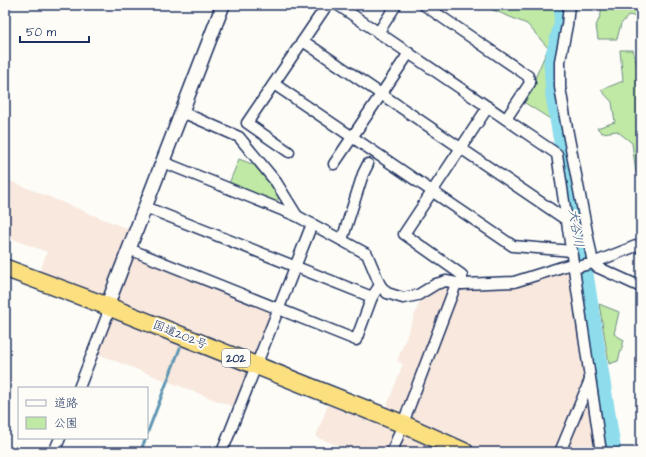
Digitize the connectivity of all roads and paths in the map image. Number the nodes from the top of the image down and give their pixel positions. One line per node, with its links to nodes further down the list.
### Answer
1 (223, 5): 13 (street)
2 (327, 5): 8 (street)
3 (338, 5): 7 (street)
4 (396, 5): 7 (street)
5 (424, 5): 14 (street)
6 (569, 5): 30 (street)
7 (378, 32): 9 (street)
8 (303, 41): 10 (street); 11 (street)
9 (409, 53): 11 (street); 12 (street)
10 (274, 84): 15 (street); 17 (street)
11 (381, 94): 15 (street); 16 (street)
12 (488, 107): 14 (street); 16 (street)
13 (182, 112): 18 (street); 23 (street)
14 (506, 119): 24 (street)
15 (352, 137): 19 (street); 21 (street)
16 (460, 148): 21 (street); 24 (street)
17 (289, 152)
18 (163, 162): 22 (street); 23 (street)
19 (334, 164)
20 (368, 164): 26 (street)
21 (431, 191): 29 (street); 34 (street)
22 (145, 207): 28 (street); 31 (street)
23 (298, 216): 25 (street)
24 (568, 221): 29 (street)
25 (312, 224): 26 (street); 31 (street)
26 (342, 240): 35 (street)
27 (641, 244): 30 (street)
28 (129, 249): 38 (street); 39 (street)
29 (572, 251): 32 (street)
30 (592, 264): 32 (street); 36 (street)
31 (295, 266): 37 (street); 39 (street)
32 (576, 266): 34 (street); 41 (street)
33 (5, 268): 38 (highway, 国道202号 / 202)
34 (459, 284): 35 (street); 43 (street)
35 (380, 285): 37 (street)
36 (641, 286)
37 (372, 296): 39 (street)
38 (107, 306): 40 (highway, 国道202号 / 202); 42 (street)
39 (278, 309): 40 (street)
40 (255, 366): 43 (highway, 国道202号 / 202); 46 (street)
41 (590, 379): 49 (street); 50 (street)
42 (79, 387)
43 (402, 424): 47 (street); 48 (highway, 国道202号 / 202)
44 (60, 439): 45 (street)
45 (54, 452)
46 (222, 452)
47 (392, 452)
48 (465, 452)
49 (560, 452)
50 (601, 452)

